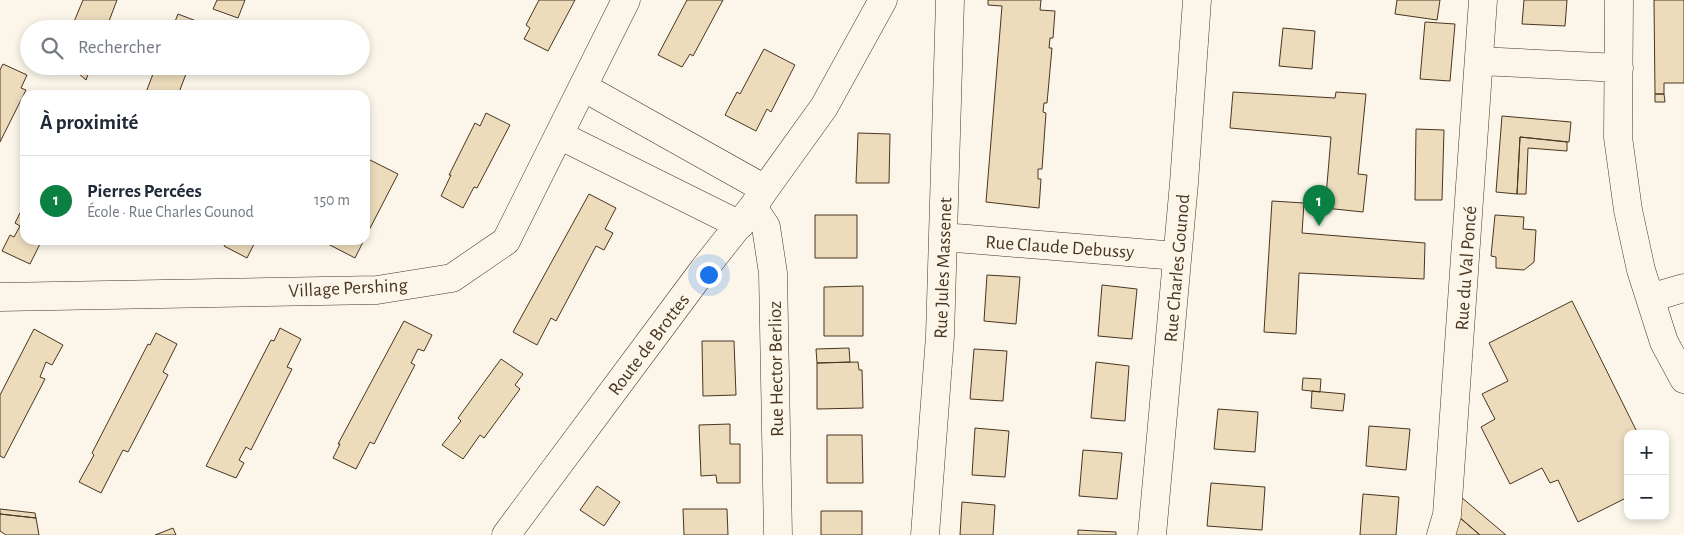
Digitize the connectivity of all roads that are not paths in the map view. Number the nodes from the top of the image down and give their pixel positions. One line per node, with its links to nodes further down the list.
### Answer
1 (626, 0): 9 (street, Village Pershing)
2 (883, 0): 11 (street, Route de Brottes)
3 (950, 0): 12 (street, Rue Jules Massenet)
4 (1198, 0): 13 (street, Rue Charles Gounod)
5 (1483, 0): 7 (street, Rue du Val Poncé)
6 (1619, 0): 8 (street)
7 (1479, 61): 8 (street); 22 (street, Rue du Val Poncé)
8 (1619, 68): 16 (street)
9 (583, 87): 10 (street, Village Pershing); 11 (street)
10 (559, 135): 11 (street); 15 (street, Village Pershing)
11 (753, 207): 18 (street, Route de Brottes); 19 (street, Rue Hector Berlioz)
12 (943, 237): 13 (street, Rue Claude Debussy); 20 (street, Rue Jules Massenet)
13 (1177, 256): 21 (street, Rue Charles Gounod)
14 (1684, 288): 16 (street)
15 (0, 296)
16 (1650, 298): 17 (street)
17 (1684, 379)
18 (506, 535)
19 (778, 535)
20 (926, 535)
21 (1152, 535)
22 (1442, 535)

